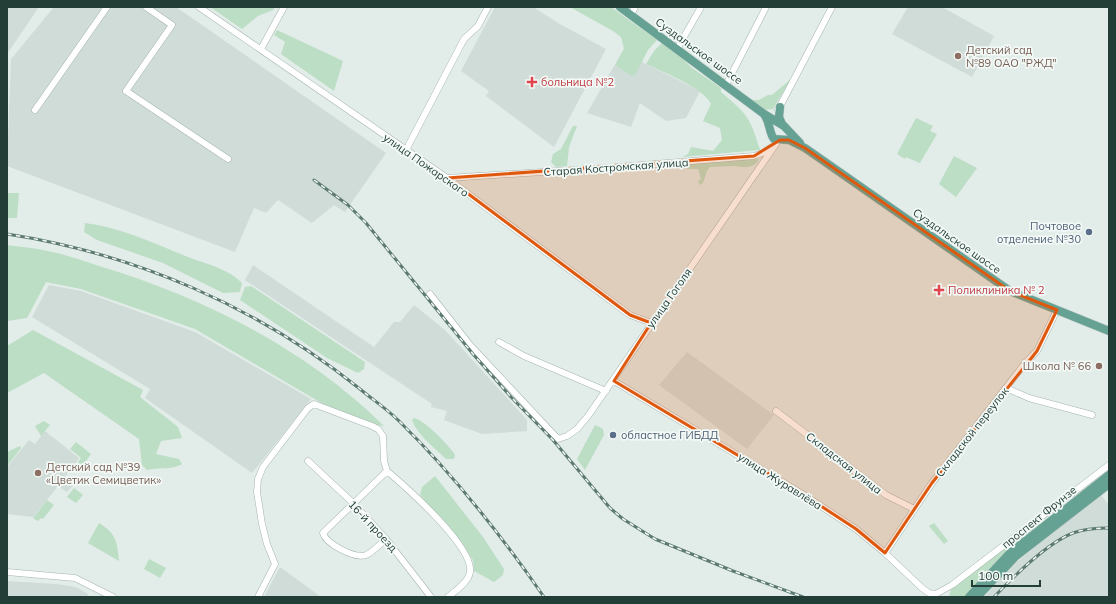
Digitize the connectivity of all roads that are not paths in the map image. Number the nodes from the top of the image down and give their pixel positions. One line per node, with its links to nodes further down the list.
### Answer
1 (107, 7): 16 (street)
2 (146, 7): 25 (street)
3 (199, 7): 12 (street, улица Пожарского)
4 (284, 7): 12 (street)
5 (488, 7): 23 (street)
6 (620, 7): 11 (main road, Суздальское шоссе)
7 (635, 7): 11 (street)
8 (701, 7): 13 (street)
9 (766, 7): 14 (street)
10 (832, 7): 15 (street)
11 (631, 16): 13 (main road, Суздальское шоссе)
12 (261, 49): 23 (street, улица Пожарского)
13 (677, 49): 14 (main road, Суздальское шоссе)
14 (726, 85): 17 (main road, Суздальское шоссе)
15 (780, 107): 17 (street); 18 (main road)
16 (35, 110)
17 (765, 114): 18 (main road, Суздальское шоссе); 19 (main road, Суздальское шоссе)
18 (781, 124): 19 (main road); 20 (main road); 21 (main road, Суздальское шоссе)
19 (771, 132): 20 (main road); 22 (street, улица Гоголя)
20 (780, 140): 21 (main road, Суздальское шоссе); 22 (street, Старая Костромская улица); 24 (street, улица Гоголя)
21 (805, 148): 28 (main road, Суздальское шоссе)
22 (769, 149): 24 (street, улица Гоголя); 26 (street, Старая Костромская улица)
23 (406, 150): 26 (street, улица Пожарского)
24 (768, 157): 29 (street, улица Гоголя)
25 (228, 159)
26 (447, 178): 29 (street, улица Пожарского)
27 (430, 294): 34 (street, улица Гоголя)
28 (1057, 310): 30 (main road, Суздальское шоссе); 33 (street, Складской переулок)
29 (652, 323): 32 (street, улица Гоголя)
30 (1109, 331)
31 (499, 342): 34 (street)
32 (614, 381): 34 (street, улица Гоголя); 46 (street, улица Журавлёва)
33 (1006, 388): 36 (street); 43 (street, Складской переулок)
34 (606, 391)
35 (776, 411): 43 (street, Складская улица)
36 (1092, 415)
37 (308, 461): 42 (street, 16-й проезд)
38 (1109, 465): 44 (street)
39 (388, 471): 42 (street); 50 (street); 52 (street)
40 (1109, 475): 44 (main road, проспект Фрунзе)
41 (1109, 484): 44 (main road, проспект Фрунзе)
42 (353, 503): 45 (street, 16-й проезд); 45 (street)
43 (914, 509): 46 (street, Складской переулок)
44 (1051, 520): 48 (street); 53 (main road, проспект Фрунзе); 54 (main road, проспект Фрунзе)
45 (386, 539): 51 (street, 16-й проезд)
46 (885, 553): 48 (street, улица Журавлёва)
47 (7, 572): 49 (street)
48 (934, 595)
49 (113, 597)
50 (258, 597)
51 (431, 597)
52 (448, 597)
53 (969, 597)
54 (977, 597)

